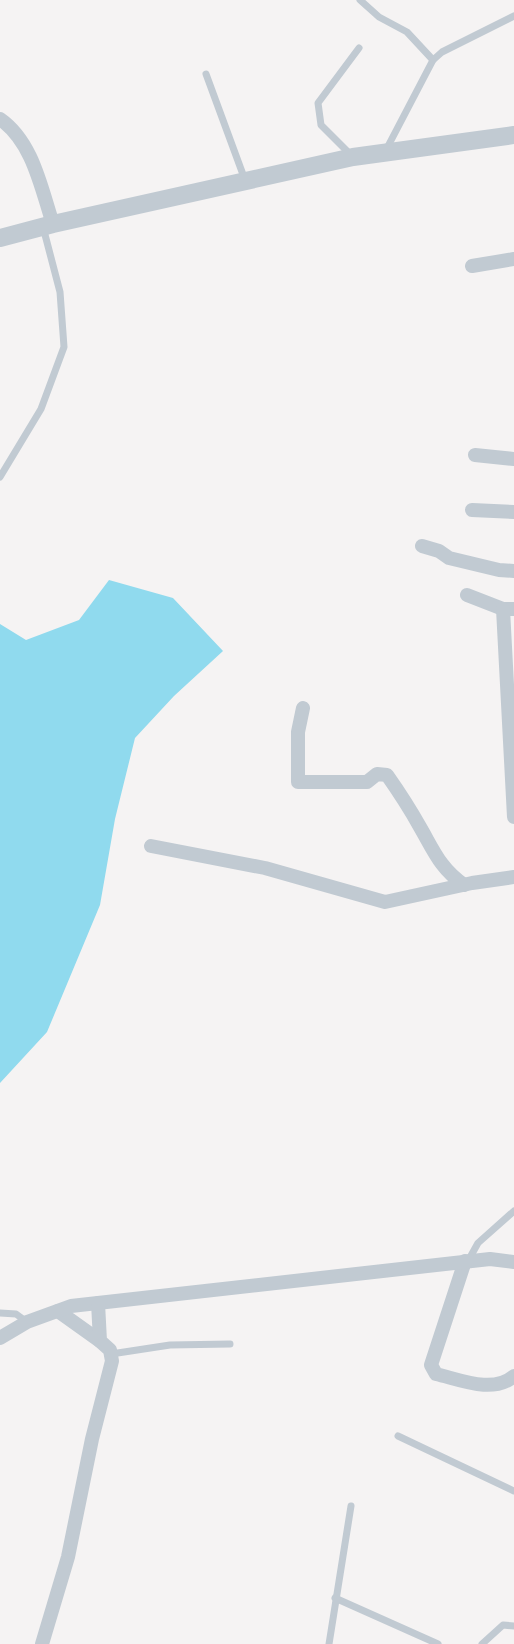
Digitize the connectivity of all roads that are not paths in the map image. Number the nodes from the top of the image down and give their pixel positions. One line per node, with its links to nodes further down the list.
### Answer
1 (360, 0): 4 (lane)
2 (514, 16): 4 (lane)
3 (360, 48): 9 (lane)
4 (433, 60): 8 (lane)
5 (206, 74): 10 (lane)
6 (0, 119): 11 (street)
7 (514, 135): 8 (street)
8 (385, 153): 9 (street)
9 (353, 157): 10 (street)
10 (246, 180): 11 (street)
11 (48, 225): 12 (street); 17 (lane)
12 (0, 238)
13 (514, 259): 14 (street)
14 (472, 266)
15 (475, 455): 16 (street)
16 (514, 459)
17 (0, 478)
18 (472, 510): 19 (street)
19 (514, 512)
20 (422, 546): 21 (street)
21 (514, 571)
22 (467, 595): 23 (street)
23 (508, 609): 25 (street)
24 (303, 708): 28 (street)
25 (514, 818)
26 (151, 846): 28 (street)
27 (514, 877): 28 (street)
28 (464, 885)
29 (514, 1211): 30 (lane)
30 (466, 1261): 31 (street); 32 (street); 40 (street)
31 (514, 1262)
32 (98, 1303): 33 (street); 37 (street)
33 (58, 1311): 35 (street); 37 (street)
34 (0, 1313): 35 (lane)
35 (27, 1322): 36 (street)
36 (0, 1338)
37 (100, 1341): 39 (street)
38 (230, 1344): 39 (lane)
39 (112, 1354): 46 (street)
40 (514, 1376)
41 (398, 1436): 42 (lane)
42 (514, 1491)
43 (351, 1506): 44 (lane)
44 (335, 1598): 47 (lane); 48 (lane)
45 (514, 1626): 49 (lane)
46 (42, 1644)
47 (329, 1644)
48 (438, 1644)
49 (482, 1644)

